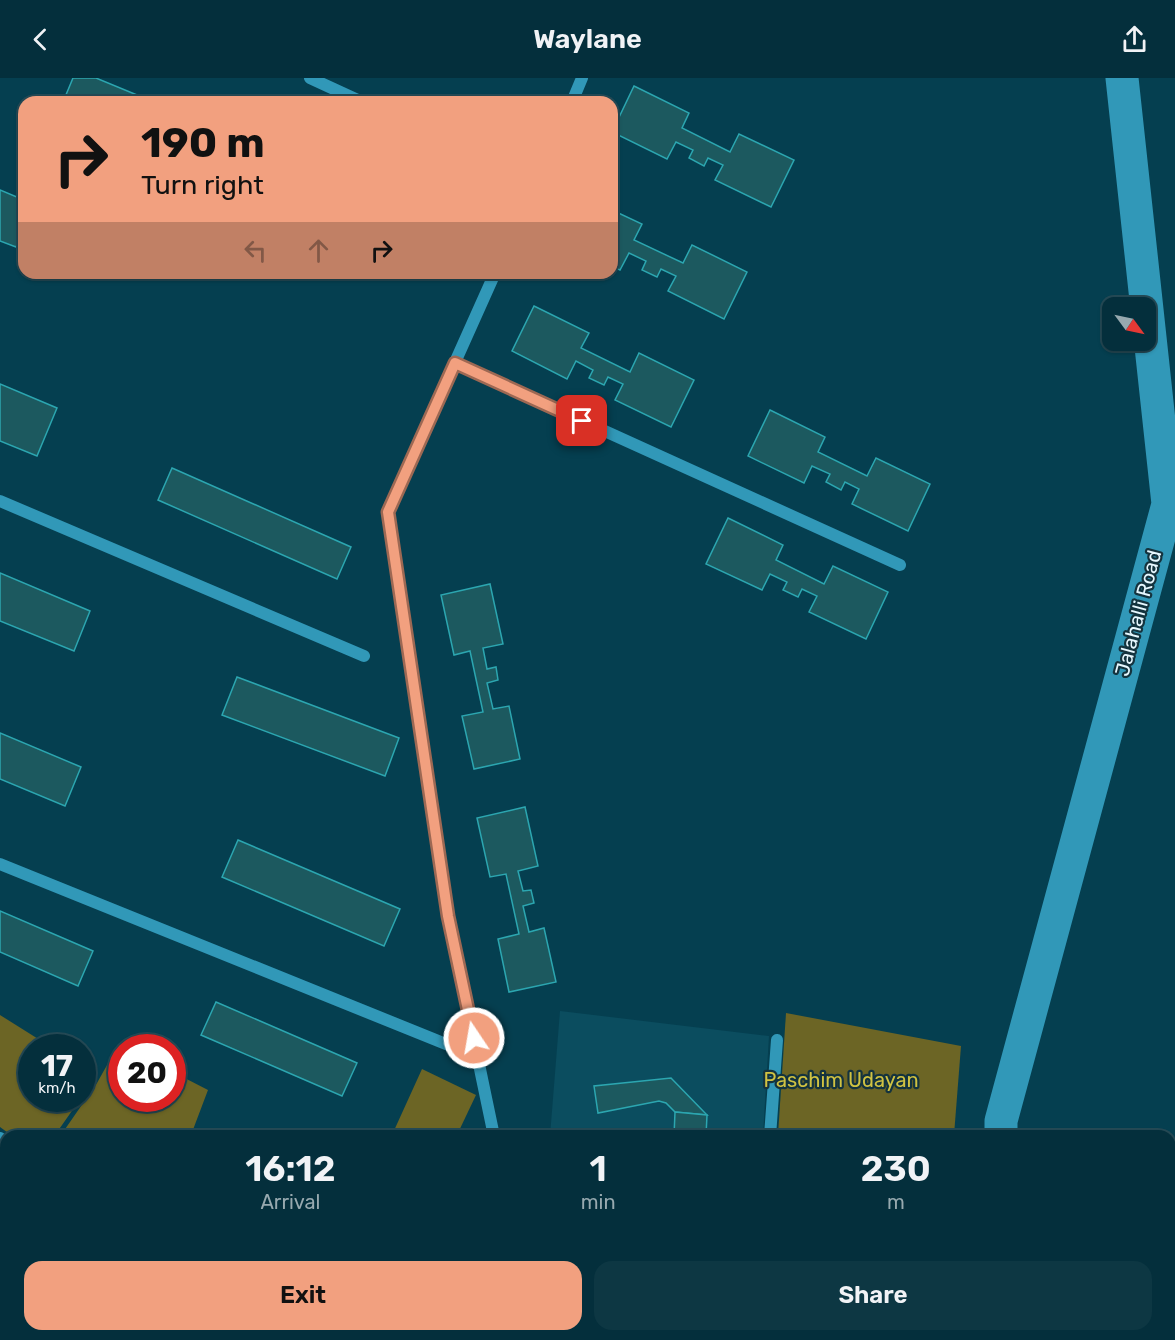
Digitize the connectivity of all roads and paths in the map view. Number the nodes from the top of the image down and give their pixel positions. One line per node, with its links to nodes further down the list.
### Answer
1 (310, 78): 4 (lane)
2 (582, 78): 5 (lane)
3 (1122, 78): 8 (main road, Jalahalli Road)
4 (349, 96)
5 (574, 96)
6 (492, 279): 7 (lane)
7 (455, 363): 10 (lane); 14 (lane)
8 (1166, 416): 17 (main road, Jalahalli Road)
9 (0, 501): 11 (lane)
10 (900, 565)
11 (364, 656)
12 (0, 864): 14 (lane)
13 (777, 1041): 16 (lane)
14 (478, 1057): 15 (lane)
15 (493, 1130)
16 (770, 1130)
17 (1000, 1130)

